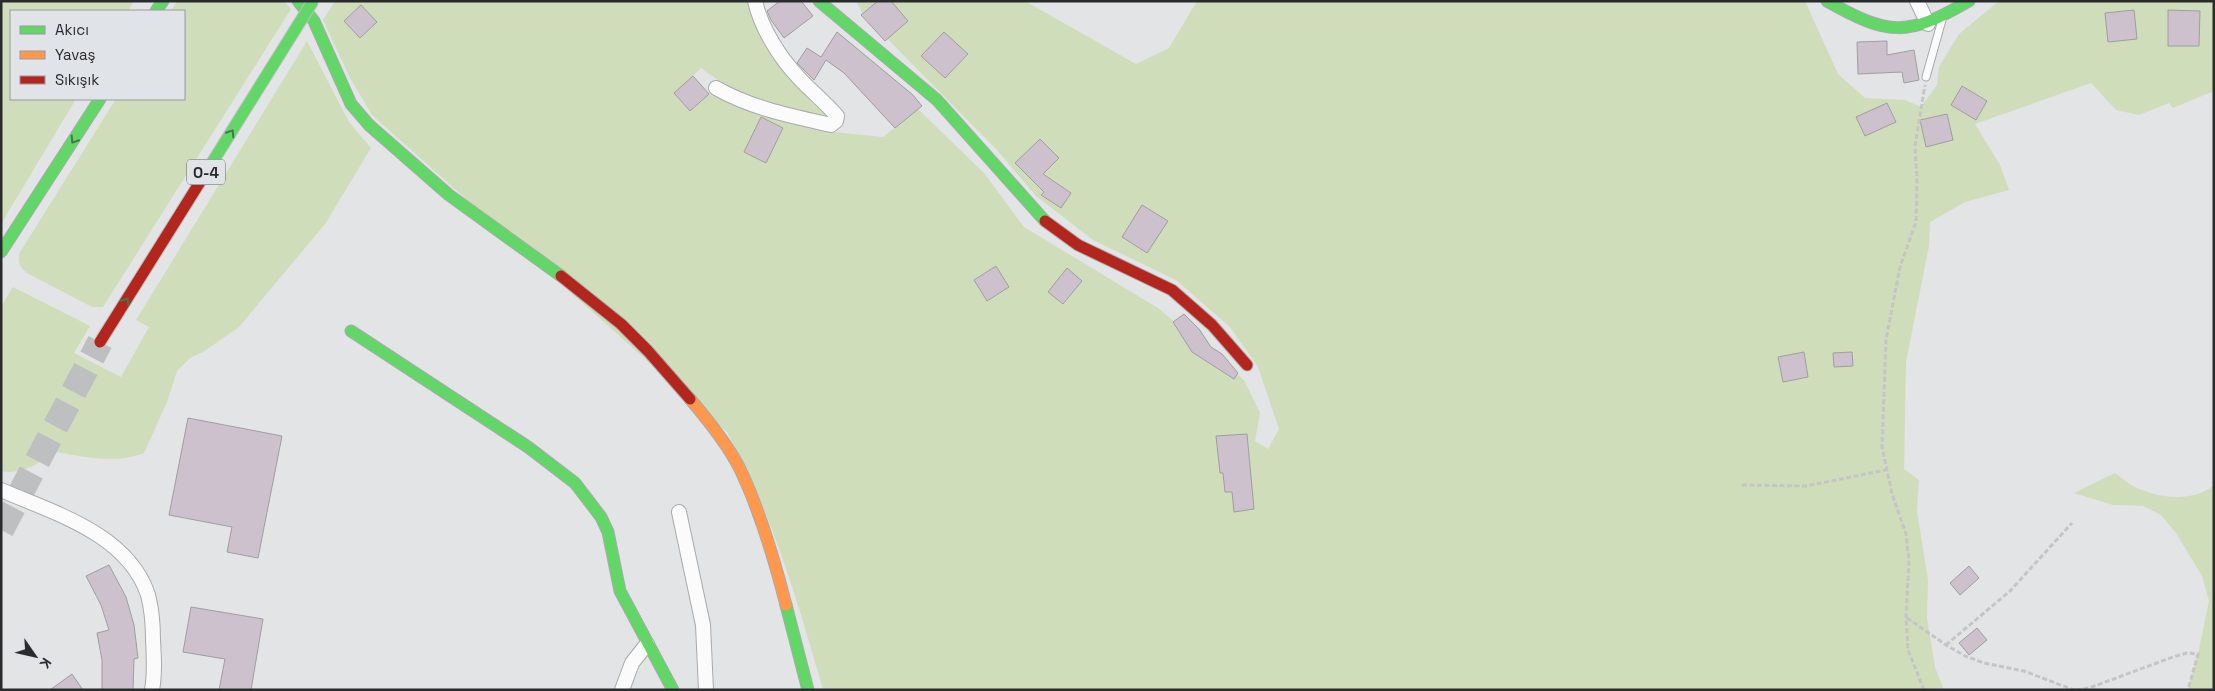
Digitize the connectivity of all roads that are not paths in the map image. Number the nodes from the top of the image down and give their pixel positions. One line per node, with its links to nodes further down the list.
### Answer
1 (298, 1): 24 (main road)
2 (313, 1): 15 (main road, O-4, one-way to 2, bridge)
3 (755, 1): 11 (street)
4 (819, 1): 16 (main road)
5 (1827, 1): 9 (main road)
6 (1917, 1): 9 (street)
7 (1969, 1): 8 (main road)
8 (1942, 18): 9 (main road); 10 (lane)
9 (1928, 24)
10 (1926, 78)
11 (716, 88)
12 (99, 100): 13 (main road, one-way to 13)
13 (1, 252)
14 (351, 330): 19 (main road)
15 (100, 342)
16 (1248, 364)
17 (1, 490): 20 (street)
18 (679, 512): 23 (street)
19 (647, 644): 21 (street); 22 (main road)
20 (152, 690)
21 (622, 690)
22 (673, 690)
23 (706, 690)
24 (808, 690)

